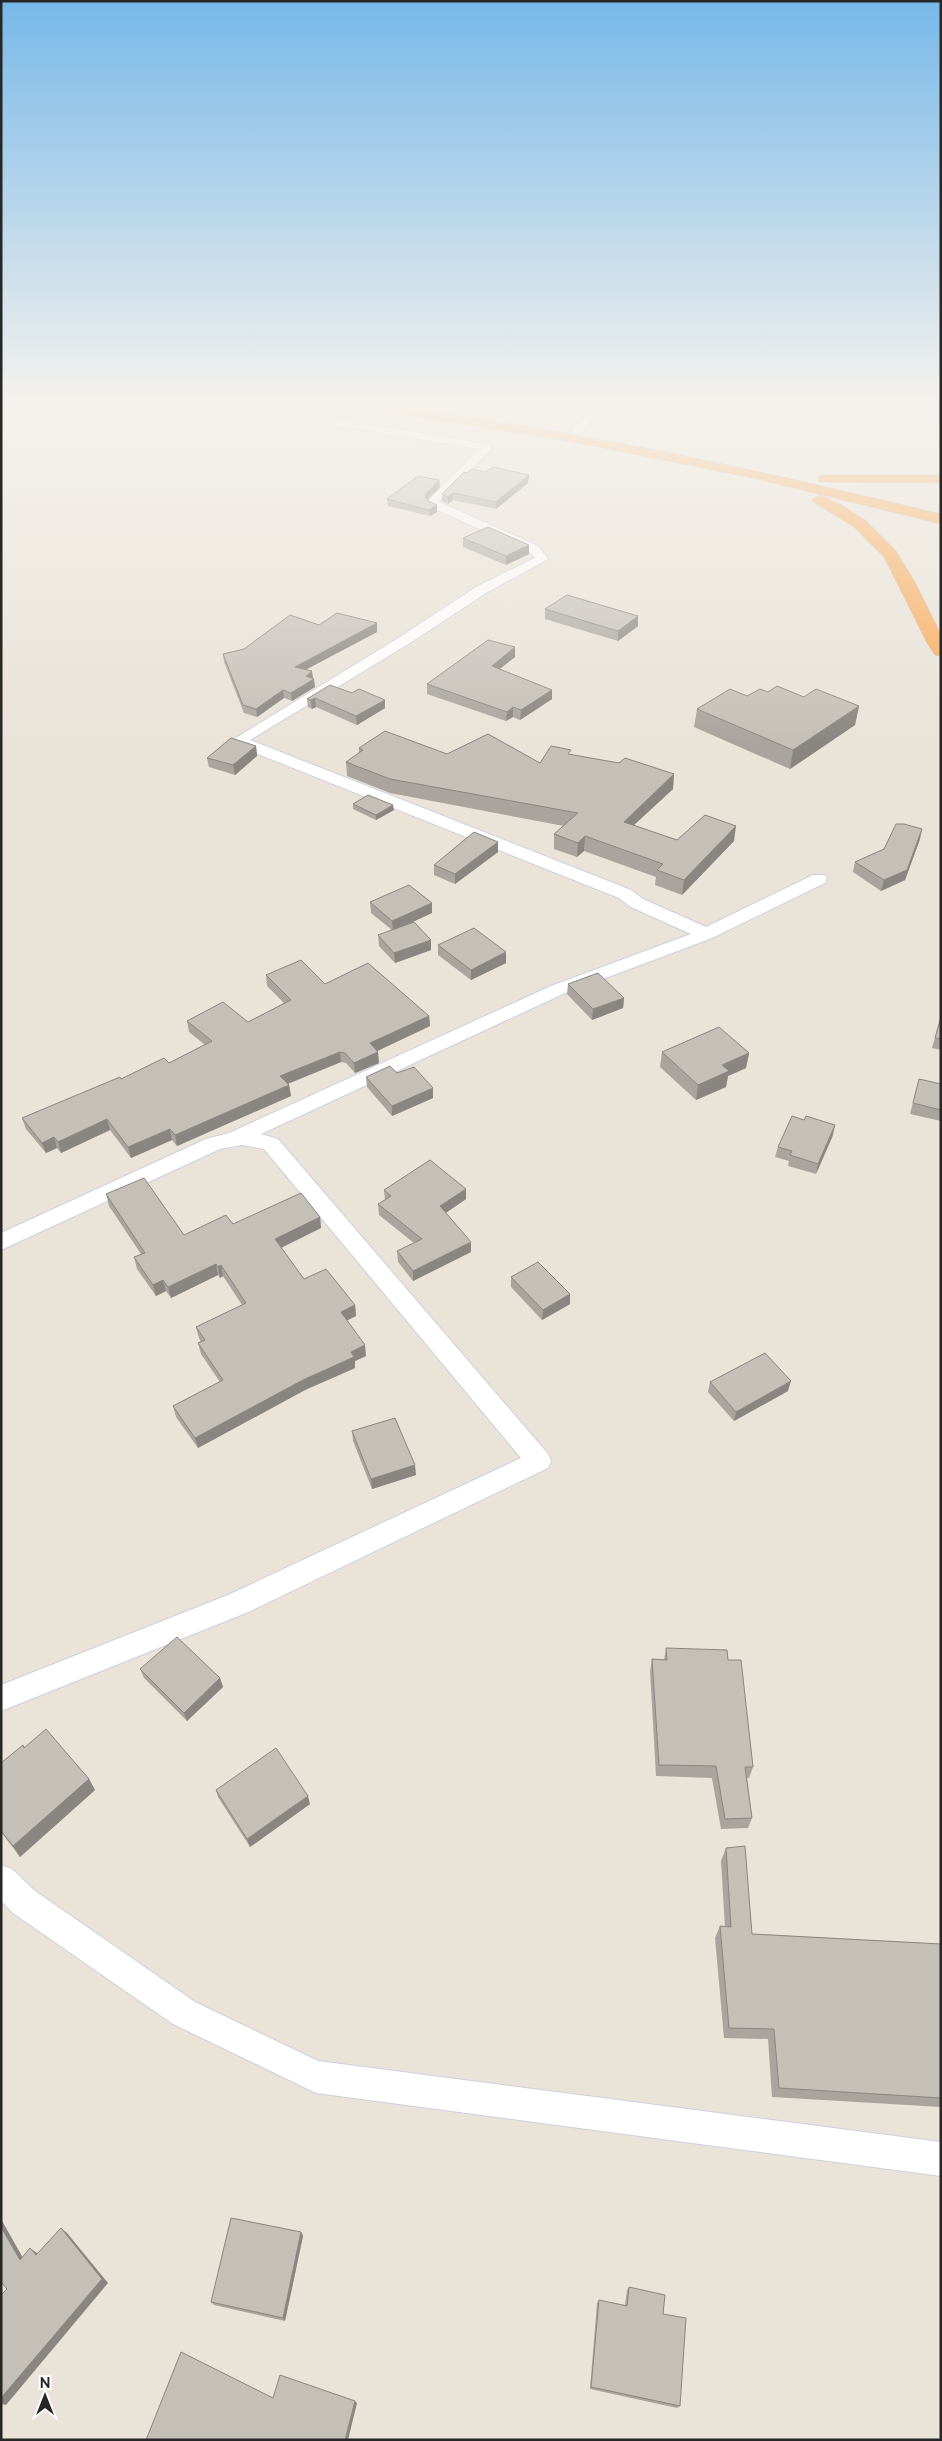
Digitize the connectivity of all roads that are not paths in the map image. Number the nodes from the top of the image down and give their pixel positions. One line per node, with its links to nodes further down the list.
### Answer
1 (453, 514): 7 (street)
2 (847, 514): 5 (highway)
3 (921, 514): 4 (highway)
4 (941, 519)
5 (941, 650)
6 (819, 879): 7 (street)
7 (706, 934): 8 (street)
8 (235, 1137): 9 (street); 10 (street)
9 (1, 1242)
10 (1, 1698)
11 (1, 1880): 12 (street)
12 (941, 2159)

